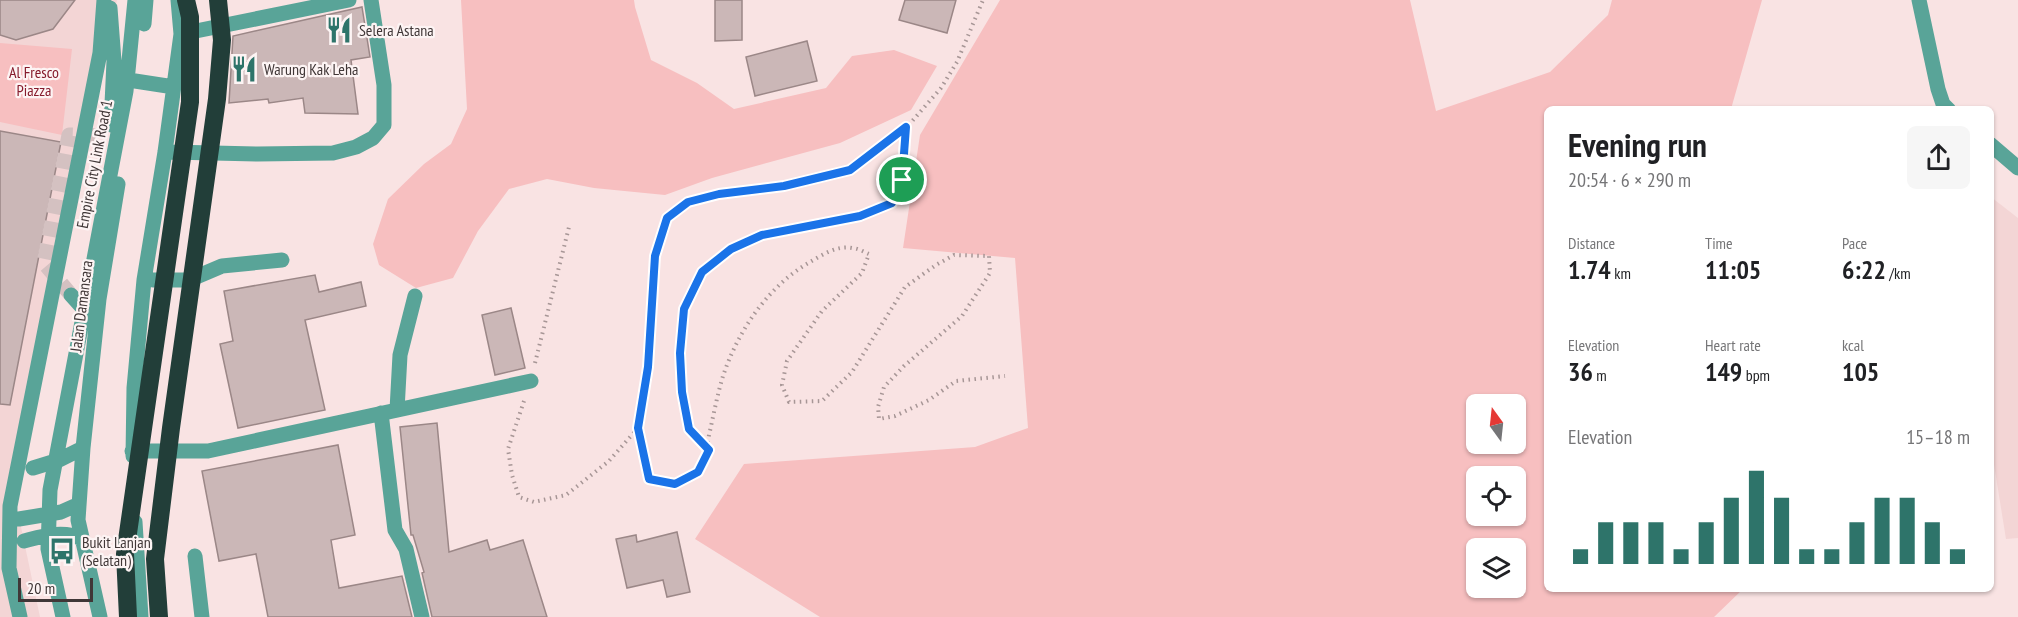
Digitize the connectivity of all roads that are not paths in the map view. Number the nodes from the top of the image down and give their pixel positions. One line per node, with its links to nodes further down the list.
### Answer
1 (104, 0): 37 (street)
2 (109, 0): 20 (street)
3 (135, 0): 20 (street, Empire City Link Road 1)
4 (146, 0): 12 (street, Jalan Damansara)
5 (178, 0): 11 (street)
6 (186, 0): 40 (highway)
7 (218, 0): 42 (highway)
8 (349, 0): 11 (street)
9 (371, 0): 18 (street)
10 (1919, 0): 14 (street)
11 (181, 34): 13 (street)
12 (135, 81): 13 (street); 16 (street, Jalan Damansara)
13 (174, 87): 18 (street)
14 (1945, 106)
15 (101, 136): 16 (street)
16 (126, 136): 25 (street, Jalan Damansara)
17 (1994, 147): 19 (street)
18 (165, 152): 22 (street)
19 (2018, 168)
20 (105, 196): 38 (street, Empire City Link Road 1)
21 (282, 260): 22 (street)
22 (144, 280): 30 (street)
23 (71, 295): 25 (street)
24 (415, 296): 27 (street)
25 (96, 325): 29 (street, Jalan Damansara)
26 (531, 381): 27 (street)
27 (397, 410): 28 (street)
28 (381, 413): 30 (street); 44 (street)
29 (83, 448): 31 (street); 32 (street, Jalan Damansara)
30 (132, 451): 41 (street)
31 (33, 468)
32 (79, 504): 33 (street); 34 (street, Jalan Damansara)
33 (19, 519)
34 (82, 539): 35 (street); 39 (street, Jalan Damansara)
35 (24, 541)
36 (195, 556): 43 (street)
37 (20, 617)
38 (63, 617)
39 (100, 617)
40 (128, 617)
41 (141, 617)
42 (159, 617)
43 (202, 617)
44 (422, 617)

